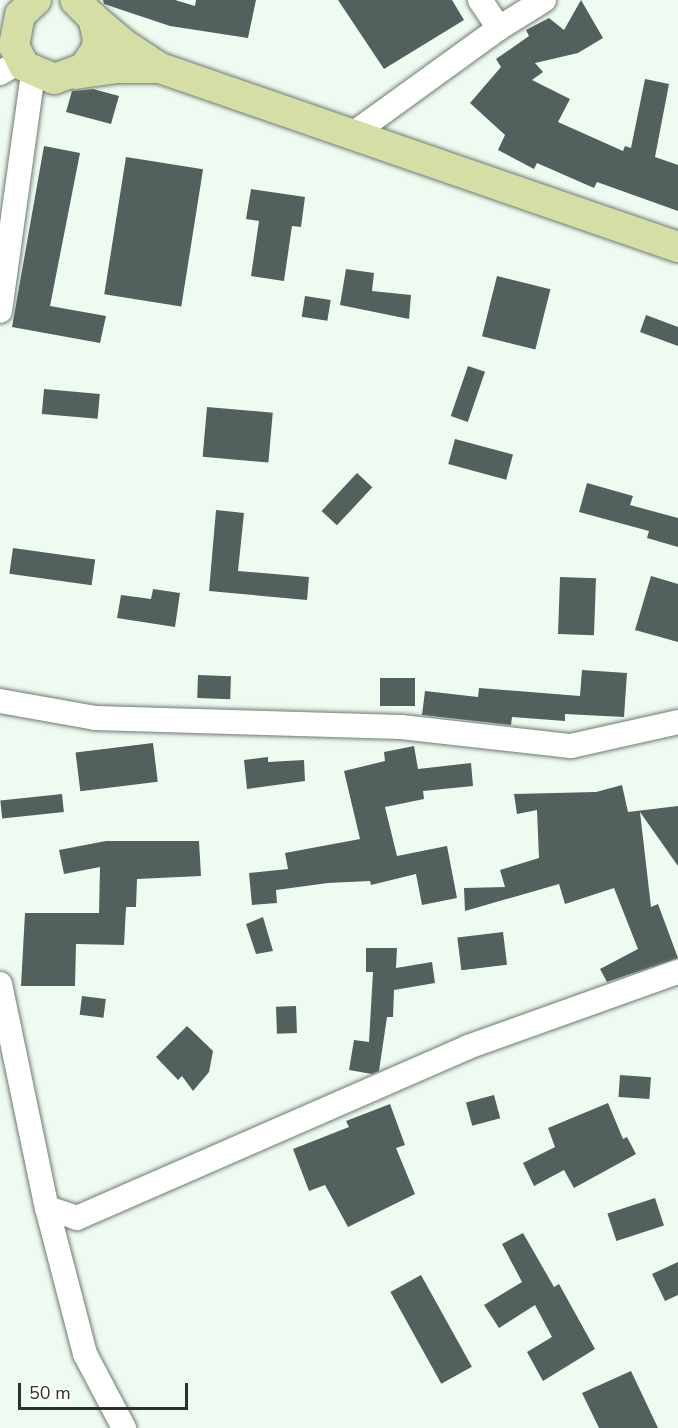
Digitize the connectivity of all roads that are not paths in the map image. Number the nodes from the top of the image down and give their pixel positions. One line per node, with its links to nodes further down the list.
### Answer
1 (480, 0): 5 (street)
2 (544, 0): 5 (street)
3 (31, 2): 7 (main road)
4 (82, 5): 6 (main road); 8 (main road)
5 (498, 28): 9 (street)
6 (160, 68): 8 (main road); 9 (main road)
7 (18, 69): 8 (main road); 11 (street)
8 (75, 74)
9 (350, 136): 10 (main road)
10 (678, 247)
11 (0, 311)
12 (0, 701): 13 (street)
13 (678, 722)
14 (678, 972): 16 (street)
15 (0, 984): 16 (street)
16 (47, 1209): 17 (street)
17 (124, 1428)

